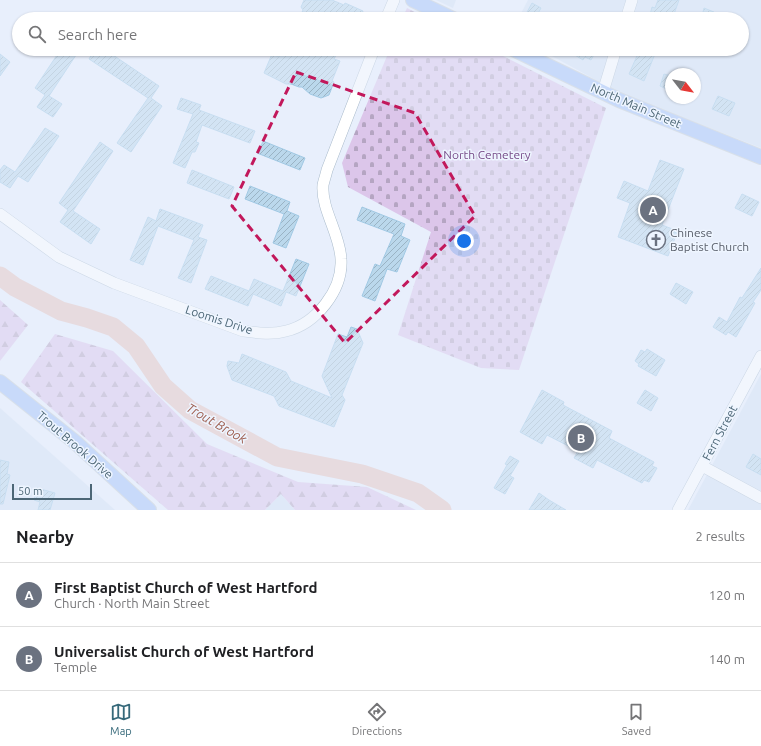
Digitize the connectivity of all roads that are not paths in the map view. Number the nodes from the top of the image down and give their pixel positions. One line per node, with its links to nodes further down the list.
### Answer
1 (394, 0): 4 (street)
2 (413, 0): 5 (main road)
3 (632, 0): 6 (street)
4 (389, 12)
5 (438, 12)
6 (628, 12)
7 (371, 56): 12 (street, Loomis Drive)
8 (528, 56): 10 (main road, North Main Street)
9 (614, 56): 10 (street)
10 (603, 92): 11 (main road, North Main Street)
11 (761, 157)
12 (0, 214)
13 (761, 356): 15 (street, Fern Street)
14 (0, 382): 17 (main road, Trout Brook Drive)
15 (702, 466): 16 (street); 19 (street, Fern Street)
16 (761, 498)
17 (136, 505): 18 (main road, Trout Brook Drive)
18 (149, 510)
19 (678, 510)

